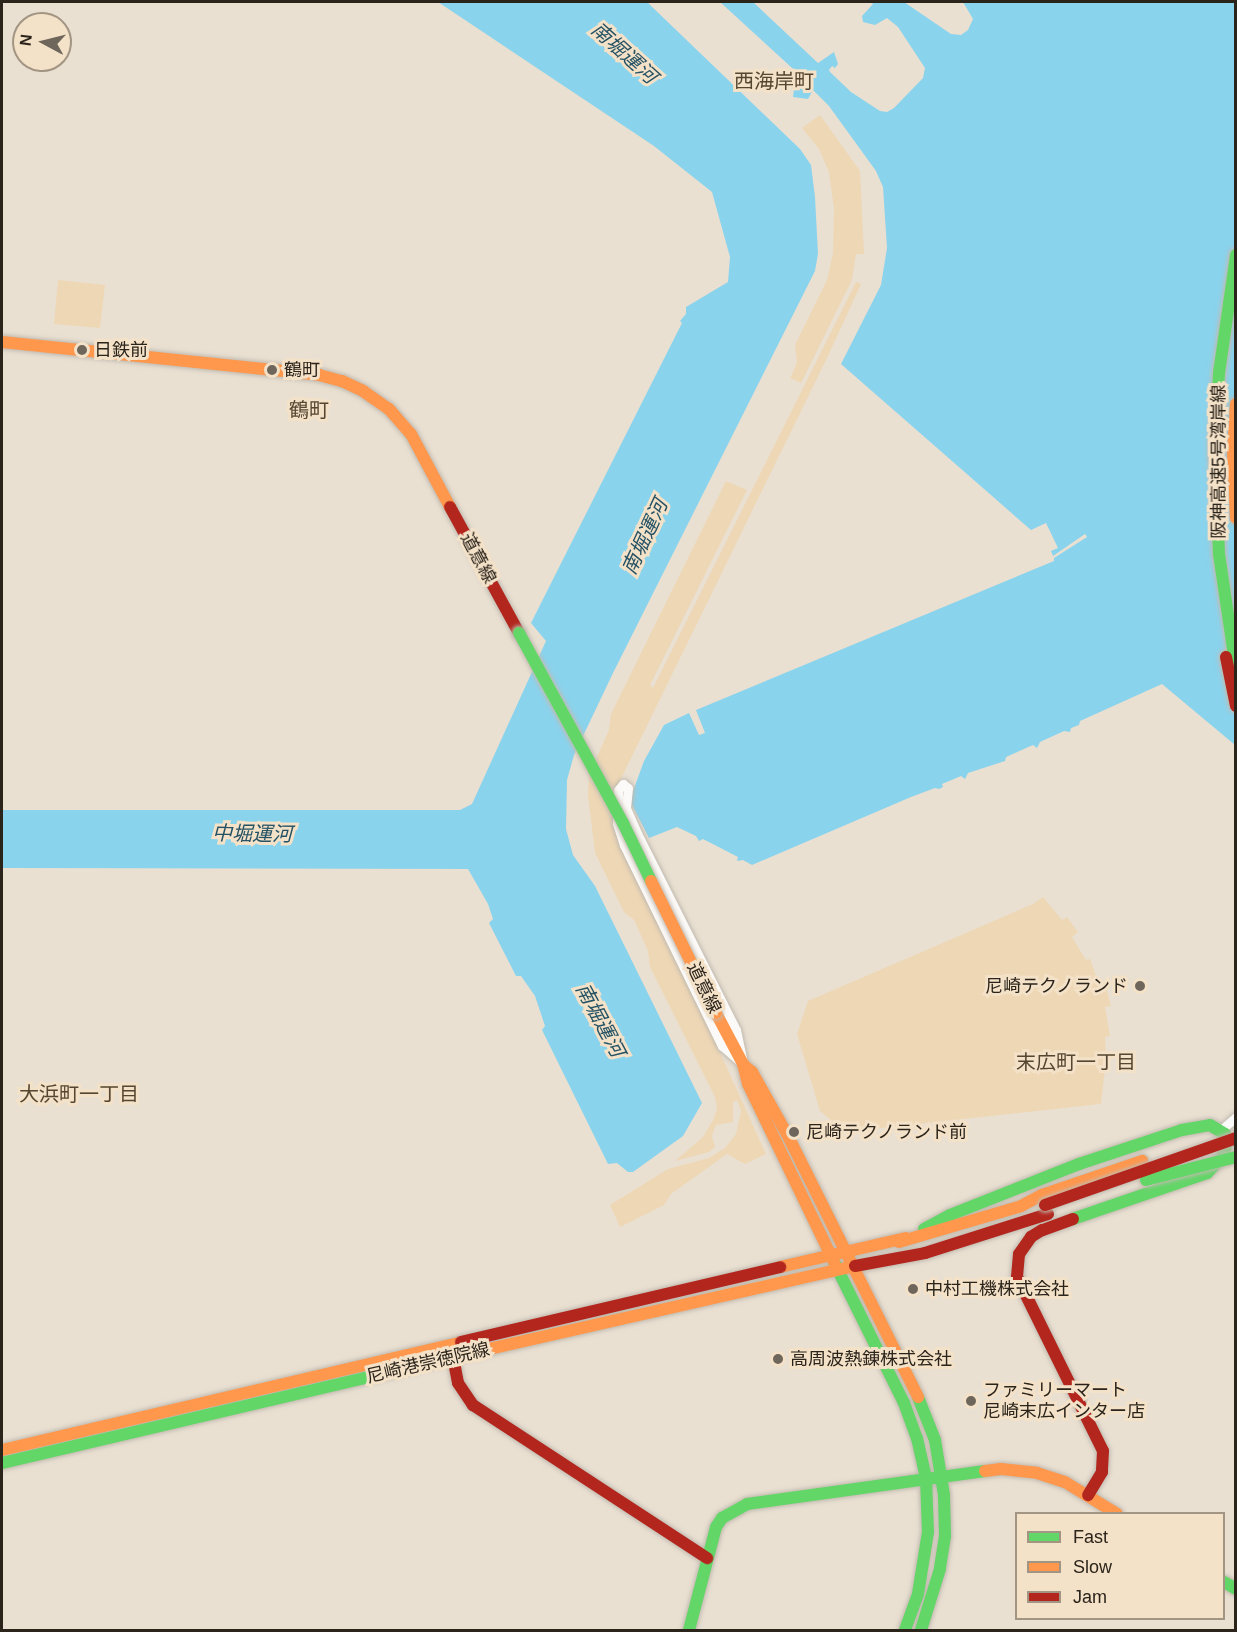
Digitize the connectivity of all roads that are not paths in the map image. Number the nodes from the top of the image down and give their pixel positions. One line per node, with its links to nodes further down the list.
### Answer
1 (1236, 255): 5 (main road, 阪神高速5号湾岸線)
2 (2, 342): 8 (main road, 道意線, bridge)
3 (1236, 404): 4 (main road, 阪神高速5号湾岸線)
4 (1236, 518)
5 (1219, 554): 6 (main road, 阪神高速5号湾岸線); 7 (main road)
6 (1236, 669)
7 (1236, 706)
8 (743, 1064): 8 (street); 18 (main road, 道意線); 19 (main road, 道意線)
9 (1236, 1117): 11 (street)
10 (1236, 1129): 16 (main road)
11 (1221, 1130): 17 (main road); 27 (main road)
12 (1236, 1138): 16 (main road, bridge)
13 (1236, 1149): 15 (main road, bridge)
14 (1236, 1157): 15 (main road, bridge)
15 (1145, 1180): 16 (main road)
16 (1045, 1205): 17 (main road); 20 (main road, 尼崎港崇徳院線)
17 (899, 1242): 18 (main road, 尼崎港崇徳院線)
18 (848, 1253): 19 (main road, 尼崎港崇徳院線); 20 (main road, 道意線)
19 (832, 1257): 21 (main road, 道意線); 23 (main road, 尼崎港崇徳院線)
20 (855, 1266): 21 (main road, 尼崎港崇徳院線); 25 (main road, 道意線)
21 (839, 1270): 22 (main road, 尼崎港崇徳院線); 26 (main road, 道意線)
22 (453, 1357): 24 (main road, 尼崎港崇徳院線); 29 (main road)
23 (2, 1450)
24 (2, 1463)
25 (942, 1475): 26 (main road); 27 (main road); 32 (main road, 道意線)
26 (926, 1478): 29 (main road); 31 (main road, 道意線)
27 (1088, 1495): 28 (main road)
28 (1114, 1512)
29 (707, 1558): 30 (main road)
30 (689, 1630)
31 (905, 1630)
32 (921, 1630)

